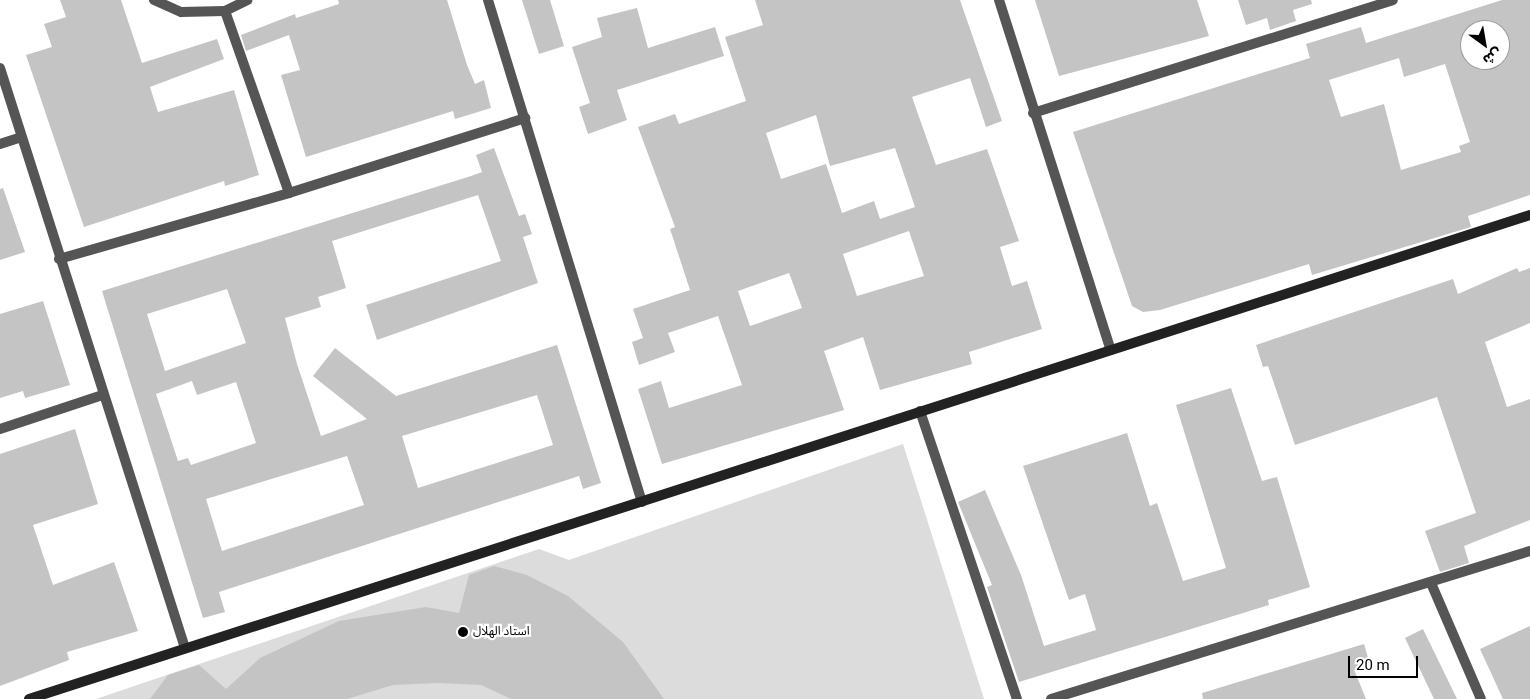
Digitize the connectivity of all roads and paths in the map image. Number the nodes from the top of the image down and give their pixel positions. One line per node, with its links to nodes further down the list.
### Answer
1 (154, 0): 6 (street)
2 (248, 0): 6 (street)
3 (488, 0): 9 (street)
4 (999, 0): 8 (street)
5 (1393, 0): 8 (street)
6 (225, 12): 12 (street)
7 (0, 68): 10 (street)
8 (1033, 113): 15 (street)
9 (525, 118): 12 (street); 19 (street)
10 (21, 137): 11 (street); 14 (street)
11 (0, 144)
12 (289, 193): 14 (street)
13 (1530, 215): 15 (street)
14 (59, 259): 16 (street)
15 (1111, 350): 17 (street)
16 (102, 395): 18 (street); 22 (street)
17 (920, 411): 19 (street); 24 (street)
18 (0, 429)
19 (642, 502): 22 (street)
20 (1530, 551): 21 (street)
21 (1430, 583): 25 (street); 26 (street)
22 (185, 648): 23 (street)
23 (29, 699)
24 (1017, 699)
25 (1052, 699)
26 (1481, 699)

